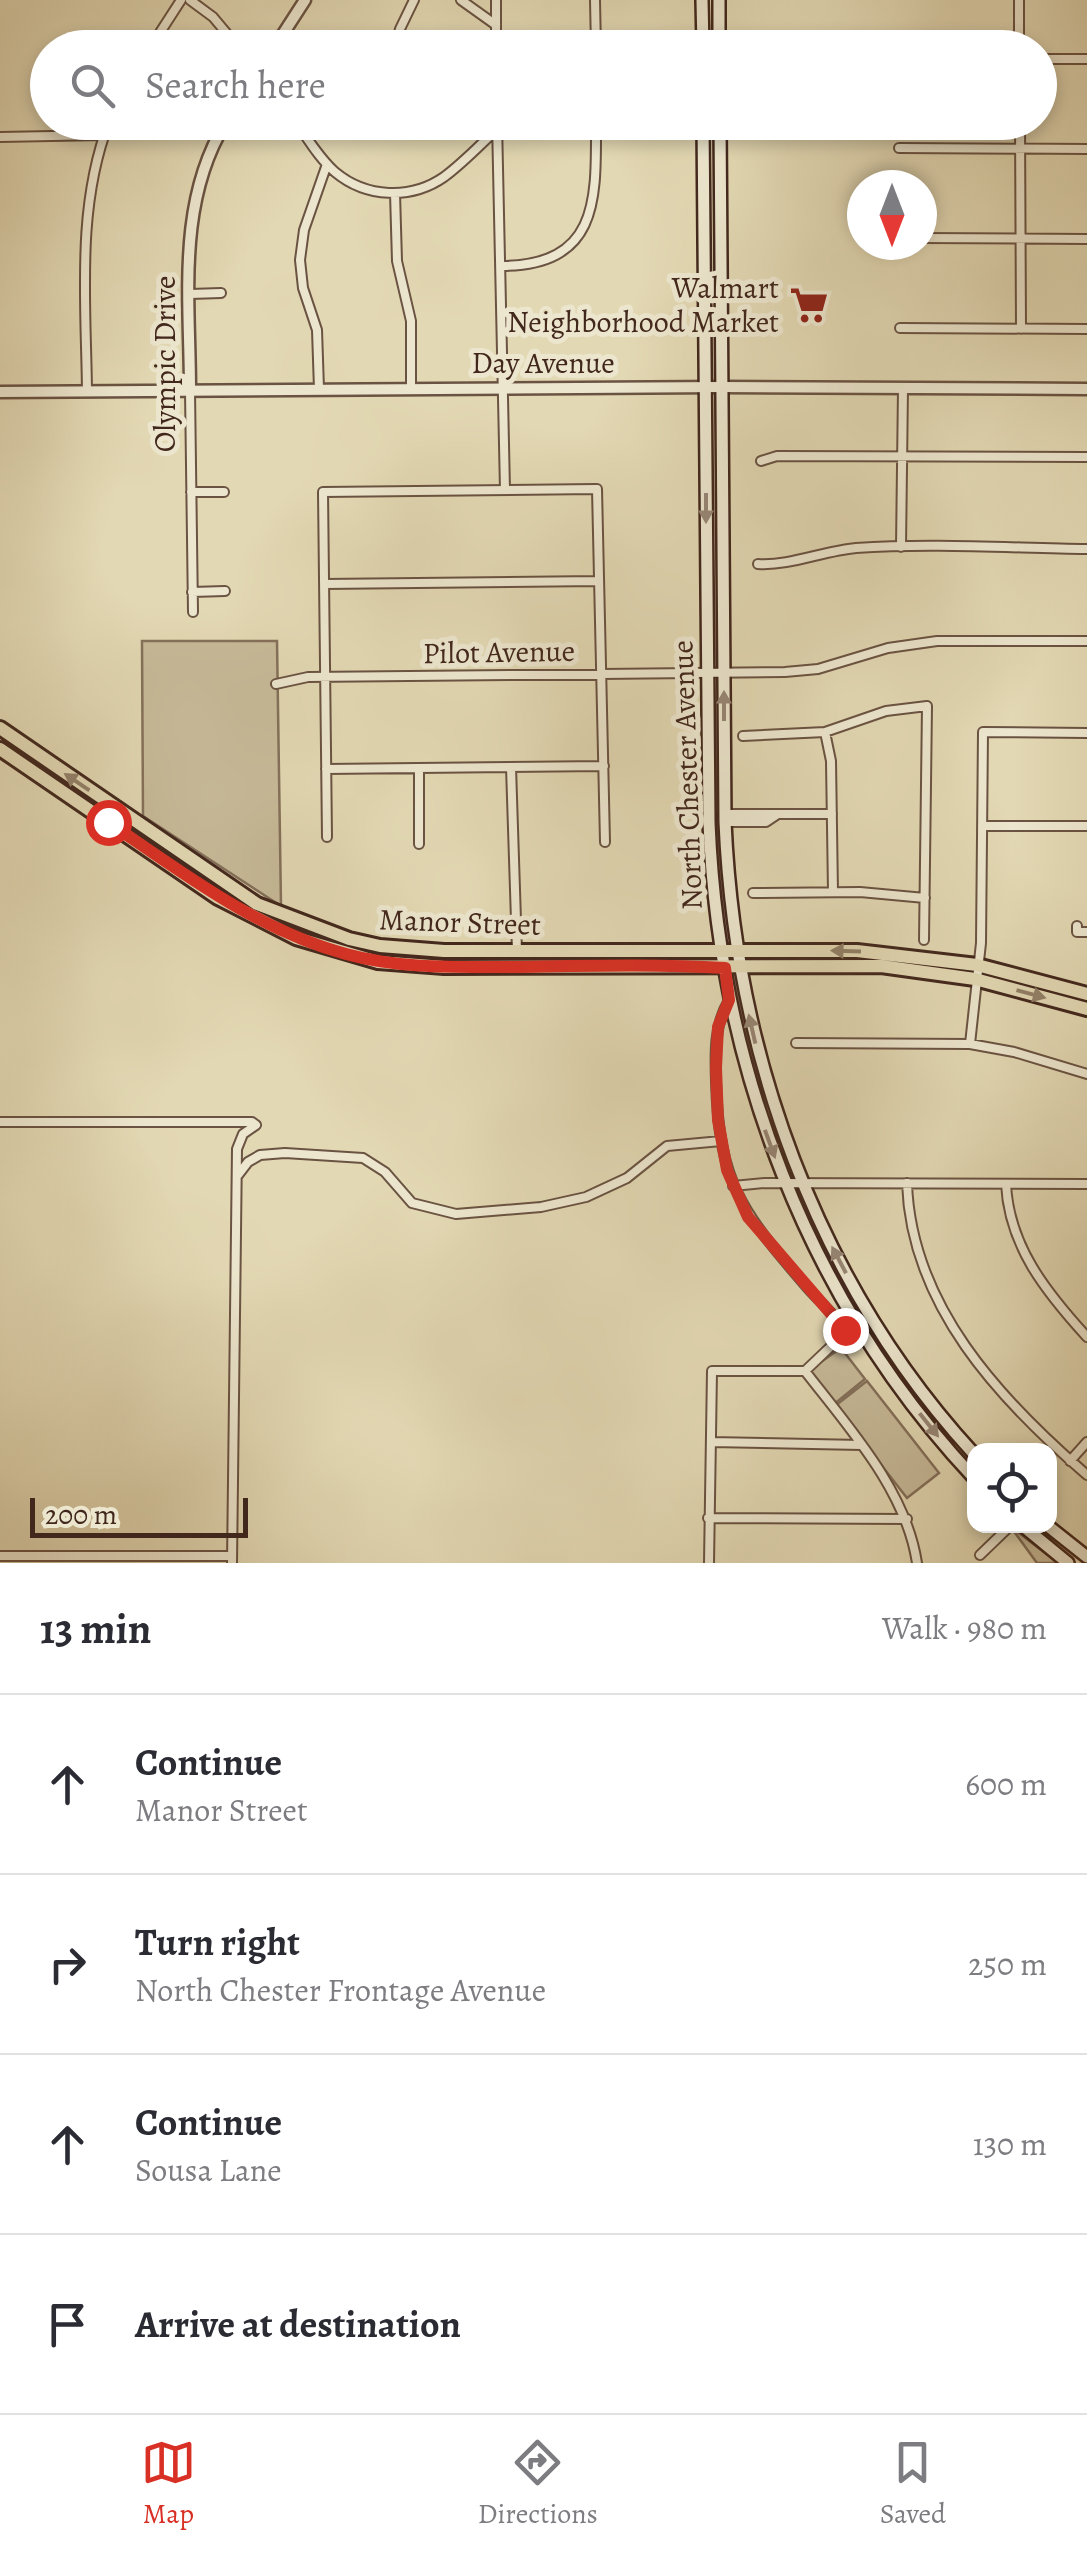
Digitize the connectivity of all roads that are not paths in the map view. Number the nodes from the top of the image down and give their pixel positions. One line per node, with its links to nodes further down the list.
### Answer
1 (181, 0): 12 (street)
2 (190, 0): 13 (street)
3 (304, 0): 14 (street)
4 (414, 0): 15 (street)
5 (461, 0): 11 (street)
6 (496, 0): 11 (street)
7 (596, 0): 17 (street)
8 (702, 0): 18 (main road)
9 (719, 0): 19 (main road)
10 (1018, 0): 20 (street)
11 (496, 25): 16 (street)
12 (162, 30)
13 (225, 30)
14 (285, 30)
15 (400, 30)
16 (496, 30)
17 (596, 30)
18 (703, 30)
19 (719, 30)
20 (1019, 30)
21 (1057, 59): 22 (street)
22 (1087, 59)
23 (0, 137): 24 (street)
24 (30, 137)
25 (103, 140): 61 (street)
26 (216, 140): 47 (street, Olympic Drive)
27 (309, 140): 38 (street)
28 (482, 140): 41 (street)
29 (498, 140): 46 (street)
30 (596, 140): 46 (street)
31 (703, 140): 40 (main road, North Chester Avenue)
32 (704, 140): 39 (main road)
33 (720, 140): 39 (main road, North Chester Avenue)
34 (1020, 140): 36 (street)
35 (898, 148): 36 (street)
36 (1020, 149): 37 (street); 44 (street)
37 (1087, 149)
38 (327, 164): 41 (street); 59 (street)
39 (720, 170): 42 (main road, North Chester Avenue)
40 (704, 178): 42 (main road); 52 (main road, North Chester Avenue)
41 (395, 193): 54 (street)
42 (720, 216): 53 (main road, North Chester Avenue)
43 (937, 238): 44 (street)
44 (1020, 239): 45 (street); 50 (street)
45 (1087, 239)
46 (502, 266): 55 (street)
47 (190, 294): 48 (street); 58 (street, Olympic Drive)
48 (222, 294)
49 (900, 328): 50 (street)
50 (1021, 329): 51 (street)
51 (1087, 329)
52 (705, 387): 53 (street, Day Avenue); 55 (street, Day Avenue); 78 (main road, North Chester Avenue, one-way to 78)
53 (722, 387): 56 (street, Day Avenue); 79 (main road, North Chester Avenue)
54 (412, 388): 55 (street, Day Avenue); 59 (street, Day Avenue)
55 (504, 388): 65 (street)
56 (902, 388): 57 (street, Day Avenue); 62 (street)
57 (1087, 389)
58 (190, 390): 59 (street, Day Avenue); 61 (street, Day Avenue); 66 (street, Olympic Drive)
59 (319, 390)
60 (0, 392): 61 (street, Day Avenue)
61 (87, 392)
62 (902, 455): 63 (street); 64 (street); 68 (street)
63 (1087, 457)
64 (762, 461)
65 (506, 490): 71 (street); 72 (street)
66 (191, 492): 67 (street); 74 (street, Olympic Drive)
67 (224, 492)
68 (901, 547): 69 (street); 70 (street)
69 (1087, 549)
70 (758, 564)
71 (598, 581): 72 (street); 77 (street)
72 (324, 584): 80 (street)
73 (225, 591): 74 (street)
74 (192, 592): 75 (street, Olympic Drive)
75 (192, 612)
76 (1087, 640): 79 (street, Pilot Avenue)
77 (600, 674): 78 (street, Pilot Avenue); 80 (street, Pilot Avenue); 87 (street)
78 (707, 674): 79 (street, Pilot Avenue); 104 (main road, North Chester Avenue)
79 (724, 674): 92 (main road, North Chester Avenue, one-way to 79)
80 (325, 676): 81 (street, Pilot Avenue); 90 (street)
81 (276, 684)
82 (0, 728): 106 (main road, Manor Street, one-way to 82)
83 (826, 732): 85 (street); 91 (street); 100 (street)
84 (1087, 732): 93 (street)
85 (743, 736)
86 (0, 749): 107 (main road, Manor Street)
87 (604, 766): 88 (street); 96 (street)
88 (511, 767): 89 (street); 106 (street)
89 (419, 768): 90 (street); 97 (street)
90 (326, 769): 95 (street)
91 (832, 814): 92 (street); 98 (street)
92 (725, 818): 105 (main road, North Chester Avenue)
93 (982, 826): 94 (street); 109 (street)
94 (1087, 826)
95 (327, 837)
96 (605, 842)
97 (420, 844)
98 (833, 892): 99 (street); 100 (street)
99 (754, 893)
100 (925, 898): 103 (street)
101 (1078, 926): 102 (street)
102 (1087, 932)
103 (924, 940)
104 (723, 950): 105 (main road, Manor Street); 106 (main road, Manor Street); 107 (main road, North Chester Avenue)
105 (739, 950): 108 (main road, North Chester Avenue); 109 (main road, Manor Street, one-way to 105)
106 (518, 951)
107 (725, 968): 108 (main road, Manor Street); 111 (main road, North Chester Avenue)
108 (742, 968): 109 (main road, Manor Street); 120 (main road, North Chester Avenue, one-way to 108)
109 (976, 972): 110 (main road); 112 (main road, one-way to 112); 114 (street)
110 (1087, 994)
111 (729, 1000): 117 (street); 119 (main road, North Chester Avenue, one-way to 119)
112 (1087, 1009)
113 (796, 1043): 114 (street)
114 (970, 1044): 115 (street)
115 (1087, 1074)
116 (0, 1122): 118 (street)
117 (721, 1141): 118 (street); 124 (street)
118 (238, 1174): 141 (street)
119 (785, 1184): 120 (street); 124 (street); 132 (main road, North Chester Avenue, one-way to 132)
120 (803, 1184): 121 (street); 130 (main road, North Chester Avenue, one-way to 120)
121 (907, 1184): 122 (street); 131 (street)
122 (1006, 1184): 123 (street); 125 (street)
123 (1087, 1184)
124 (733, 1186): 126 (street)
125 (1087, 1337)
126 (806, 1371): 127 (street); 129 (street)
127 (711, 1442): 129 (street); 134 (street)
128 (1087, 1442): 131 (street)
129 (862, 1445): 135 (street)
130 (967, 1445)
131 (1070, 1461): 133 (street)
132 (967, 1469)
133 (1087, 1475)
134 (708, 1518): 135 (street); 143 (street)
135 (907, 1519): 144 (street)
136 (1004, 1533): 142 (street)
137 (1032, 1533): 145 (main road)
138 (1057, 1533): 140 (main road)
139 (0, 1556): 141 (street)
140 (1087, 1557)
141 (232, 1560)
142 (982, 1560)
143 (709, 1563)
144 (917, 1563)
145 (1068, 1563)

